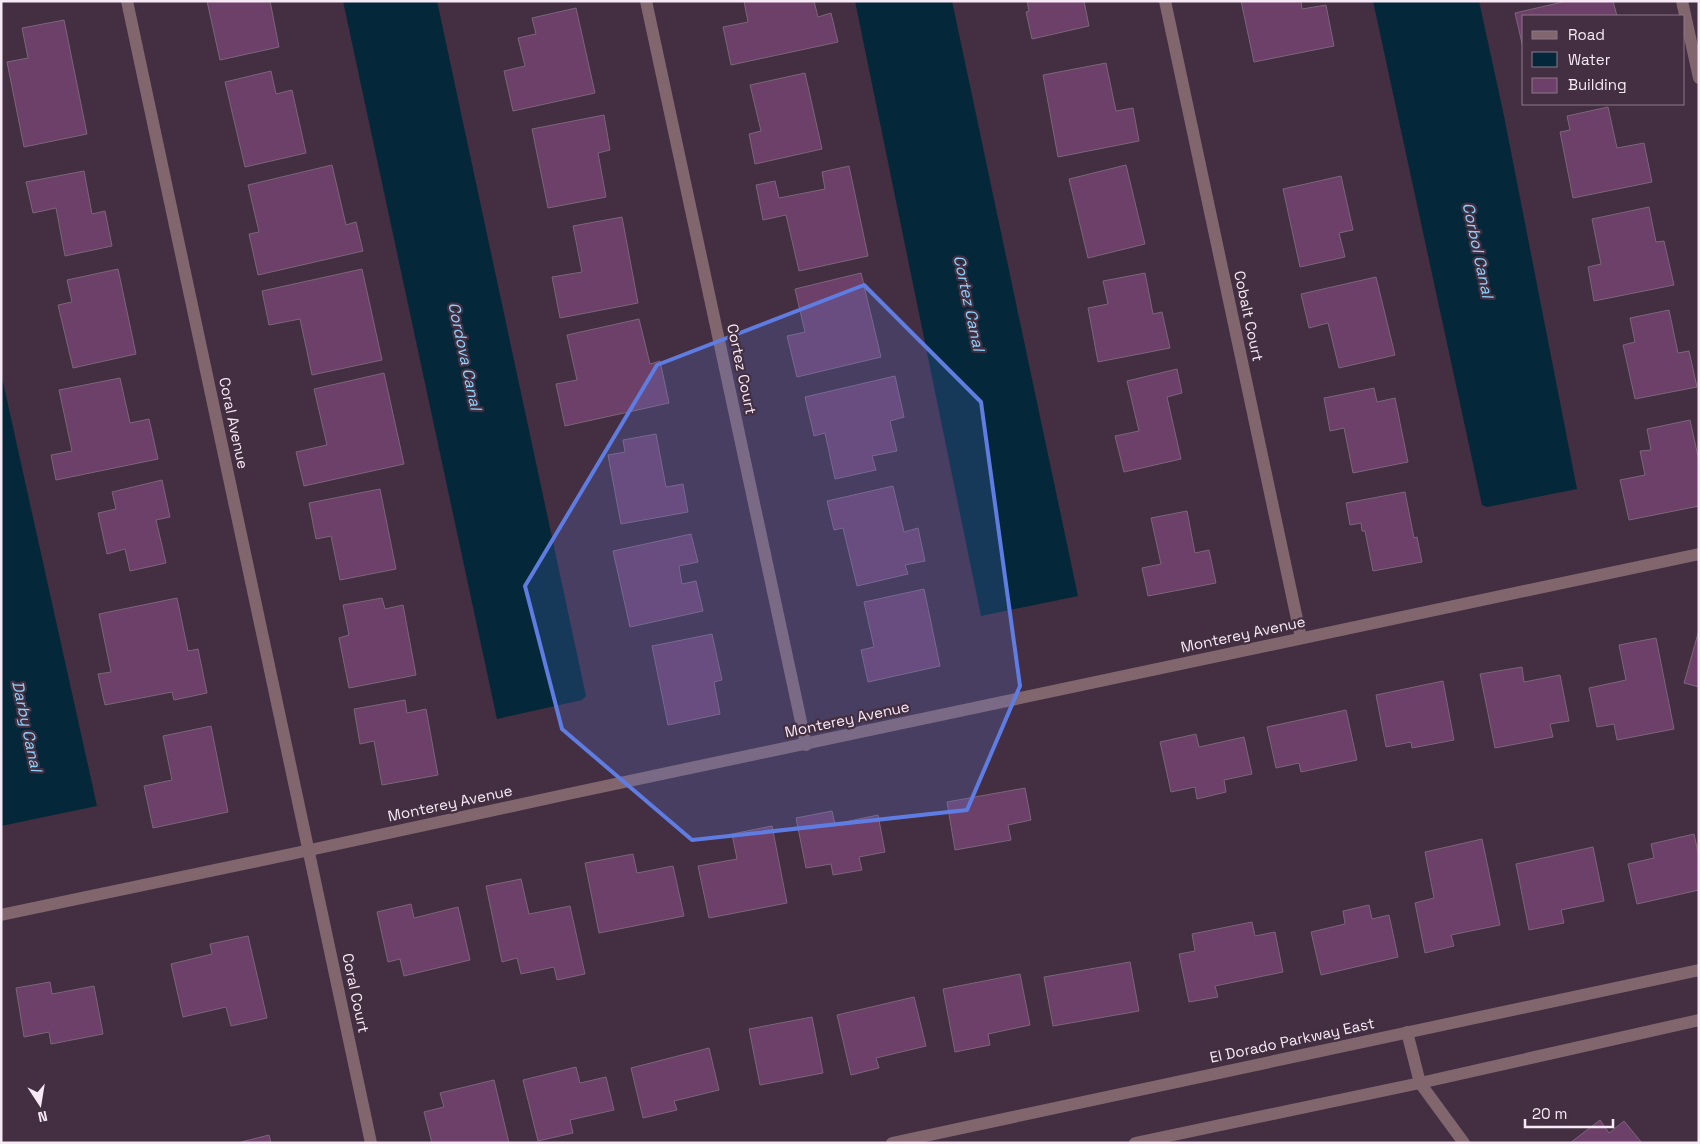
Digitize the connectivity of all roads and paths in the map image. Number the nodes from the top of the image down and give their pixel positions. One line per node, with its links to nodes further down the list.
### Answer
1 (127, 1): 9 (street, Coral Avenue)
2 (646, 1): 8 (street, Cortez Court)
3 (1164, 1): 7 (street, Cobalt Court)
4 (1682, 1): 5 (street)
5 (1699, 78)
6 (1699, 554): 7 (street, Monterey Avenue)
7 (1301, 638): 8 (street, Monterey Avenue)
8 (806, 744): 9 (street, Monterey Avenue)
9 (310, 850): 10 (street, Monterey Avenue); 15 (street, Coral Court)
10 (1, 914)
11 (1699, 970): 13 (street, El Dorado Parkway East)
12 (1699, 1020): 14 (street)
13 (1407, 1032): 14 (street); 16 (street, El Dorado Parkway East)
14 (1420, 1083): 17 (street); 18 (street)
15 (372, 1143)
16 (892, 1143)
17 (1135, 1143)
18 (1464, 1143)

